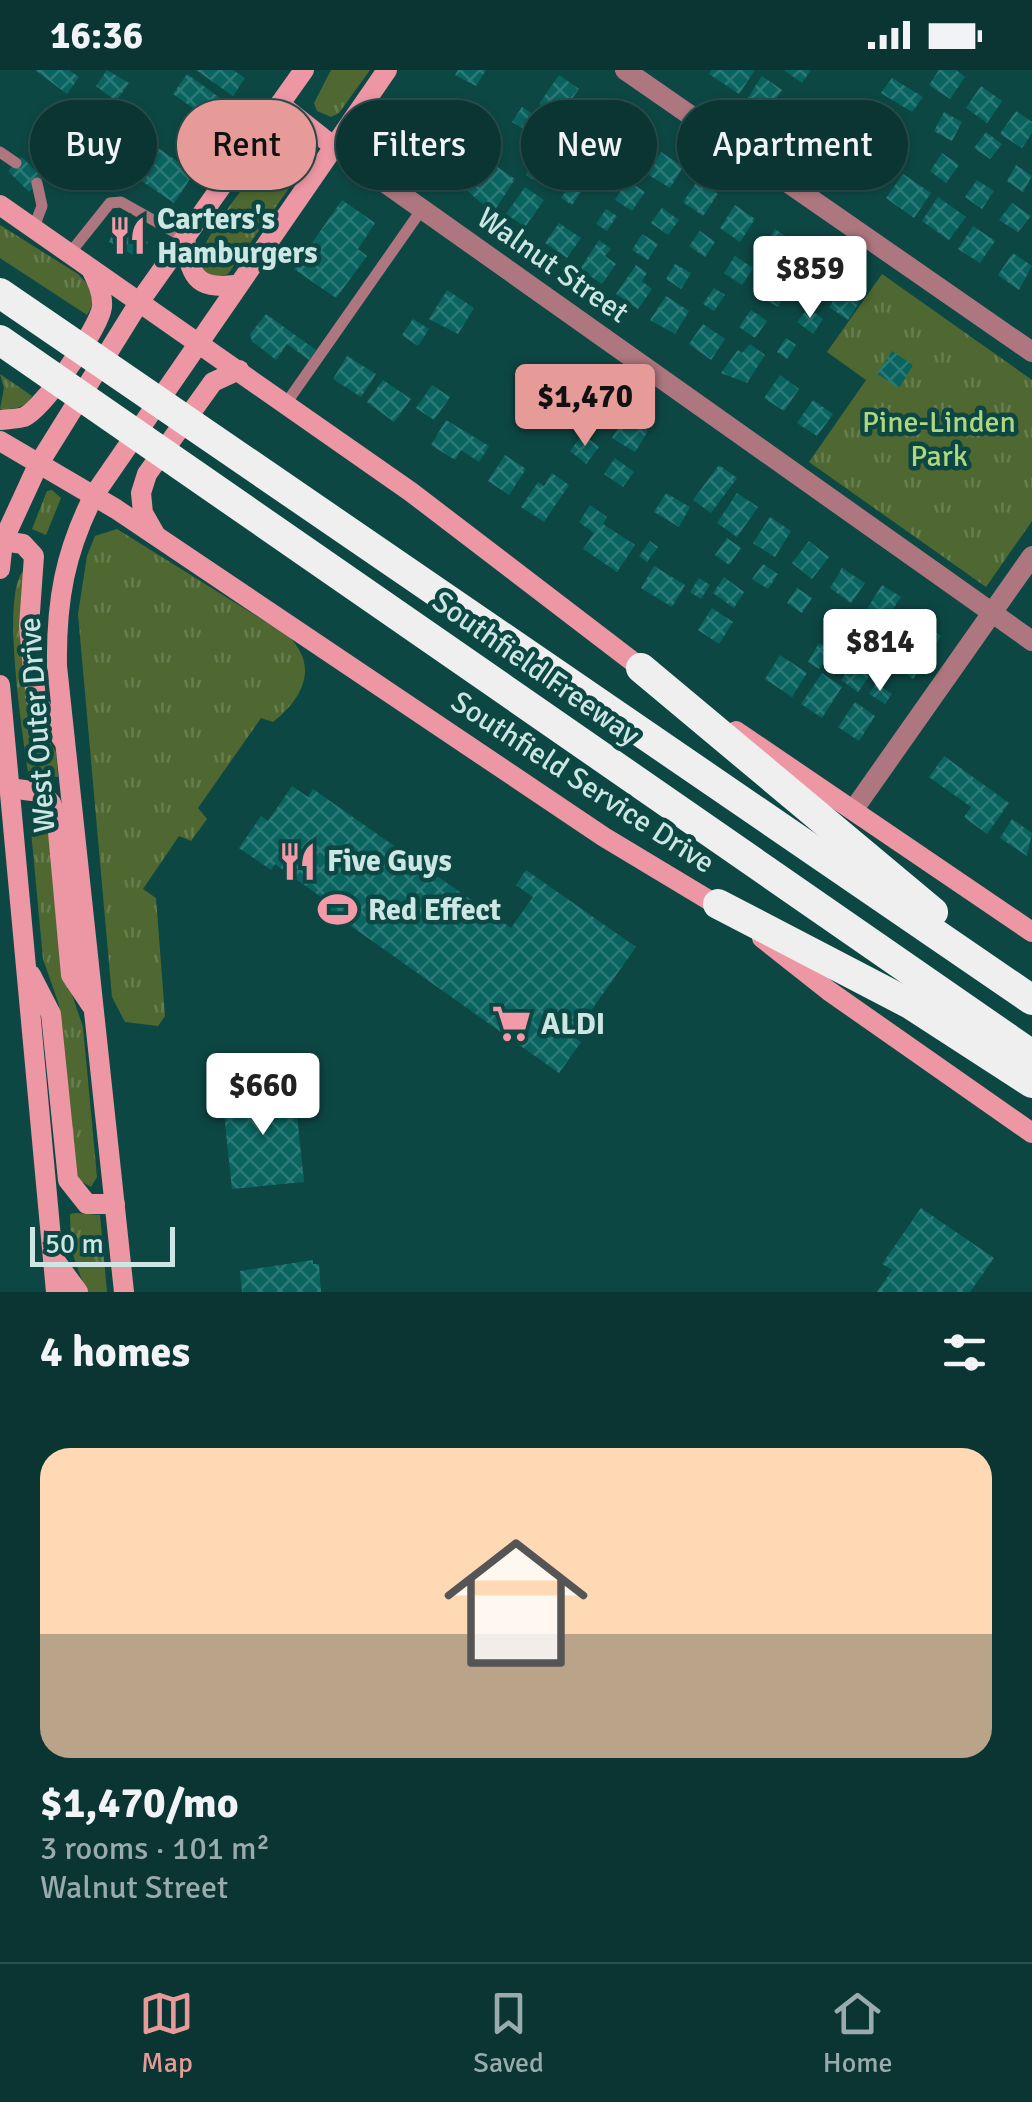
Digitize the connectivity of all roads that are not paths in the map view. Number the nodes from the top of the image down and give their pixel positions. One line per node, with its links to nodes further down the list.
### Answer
1 (304, 70): 4 (main road)
2 (386, 70): 6 (main road, West Outer Drive)
3 (625, 70): 22 (street)
4 (283, 100)
5 (316, 133): 6 (main road)
6 (333, 146): 12 (street, Walnut Street); 17 (main road, West Outer Drive)
7 (0, 152): 8 (lane)
8 (16, 163)
9 (38, 190): 13 (lane)
10 (218, 190): 14 (main road)
11 (0, 205): 13 (main road)
12 (422, 209): 24 (lane); 33 (street, Walnut Street)
13 (34, 228): 15 (main road)
14 (184, 238): 15 (lane); 17 (main road); 19 (main road)
15 (70, 253): 16 (main road)
16 (90, 267): 19 (main road); 25 (main road)
17 (235, 285): 20 (main road, West Outer Drive)
18 (0, 294): 44 (highway, Southfield Freeway)
19 (140, 301): 20 (main road); 27 (main road)
20 (198, 339): 23 (main road); 28 (main road, West Outer Drive)
21 (0, 340): 47 (highway, Southfield Freeway)
22 (1032, 352)
23 (239, 370): 24 (main road); 29 (main road)
24 (287, 402): 35 (main road)
25 (0, 420)
26 (0, 441): 27 (main road, Southfield Service Drive)
27 (38, 465): 28 (main road, Southfield Service Drive); 30 (main road)
28 (94, 495): 29 (main road, Southfield Service Drive); 38 (main road, West Outer Drive)
29 (156, 536): 41 (main road, Southfield Service Drive)
30 (2, 541): 32 (main road); 38 (main road)
31 (1032, 556): 33 (street)
32 (0, 569)
33 (992, 613): 34 (street, Walnut Street); 40 (street)
34 (1032, 641)
35 (641, 668): 40 (main road); 44 (highway)
36 (0, 685): 37 (main road, West Outer Drive)
37 (2, 737): 39 (main road, West Outer Drive)
38 (66, 744): 46 (main road, West Outer Drive)
39 (9, 788): 43 (main road, West Outer Drive); 46 (main road)
40 (854, 809): 42 (main road)
41 (718, 904): 48 (highway); 49 (main road, Southfield Service Drive)
42 (1032, 932)
43 (25, 964): 50 (main road); 51 (main road, West Outer Drive)
44 (997, 973): 45 (highway, Southfield Freeway)
45 (1032, 1000)
46 (94, 1011): 50 (main road, West Outer Drive)
47 (1032, 1055)
48 (1032, 1083)
49 (1032, 1133)
50 (115, 1204): 54 (main road, West Outer Drive)
51 (53, 1257): 52 (main road, West Outer Drive); 53 (main road)
52 (56, 1292)
53 (78, 1292)
54 (124, 1292)

